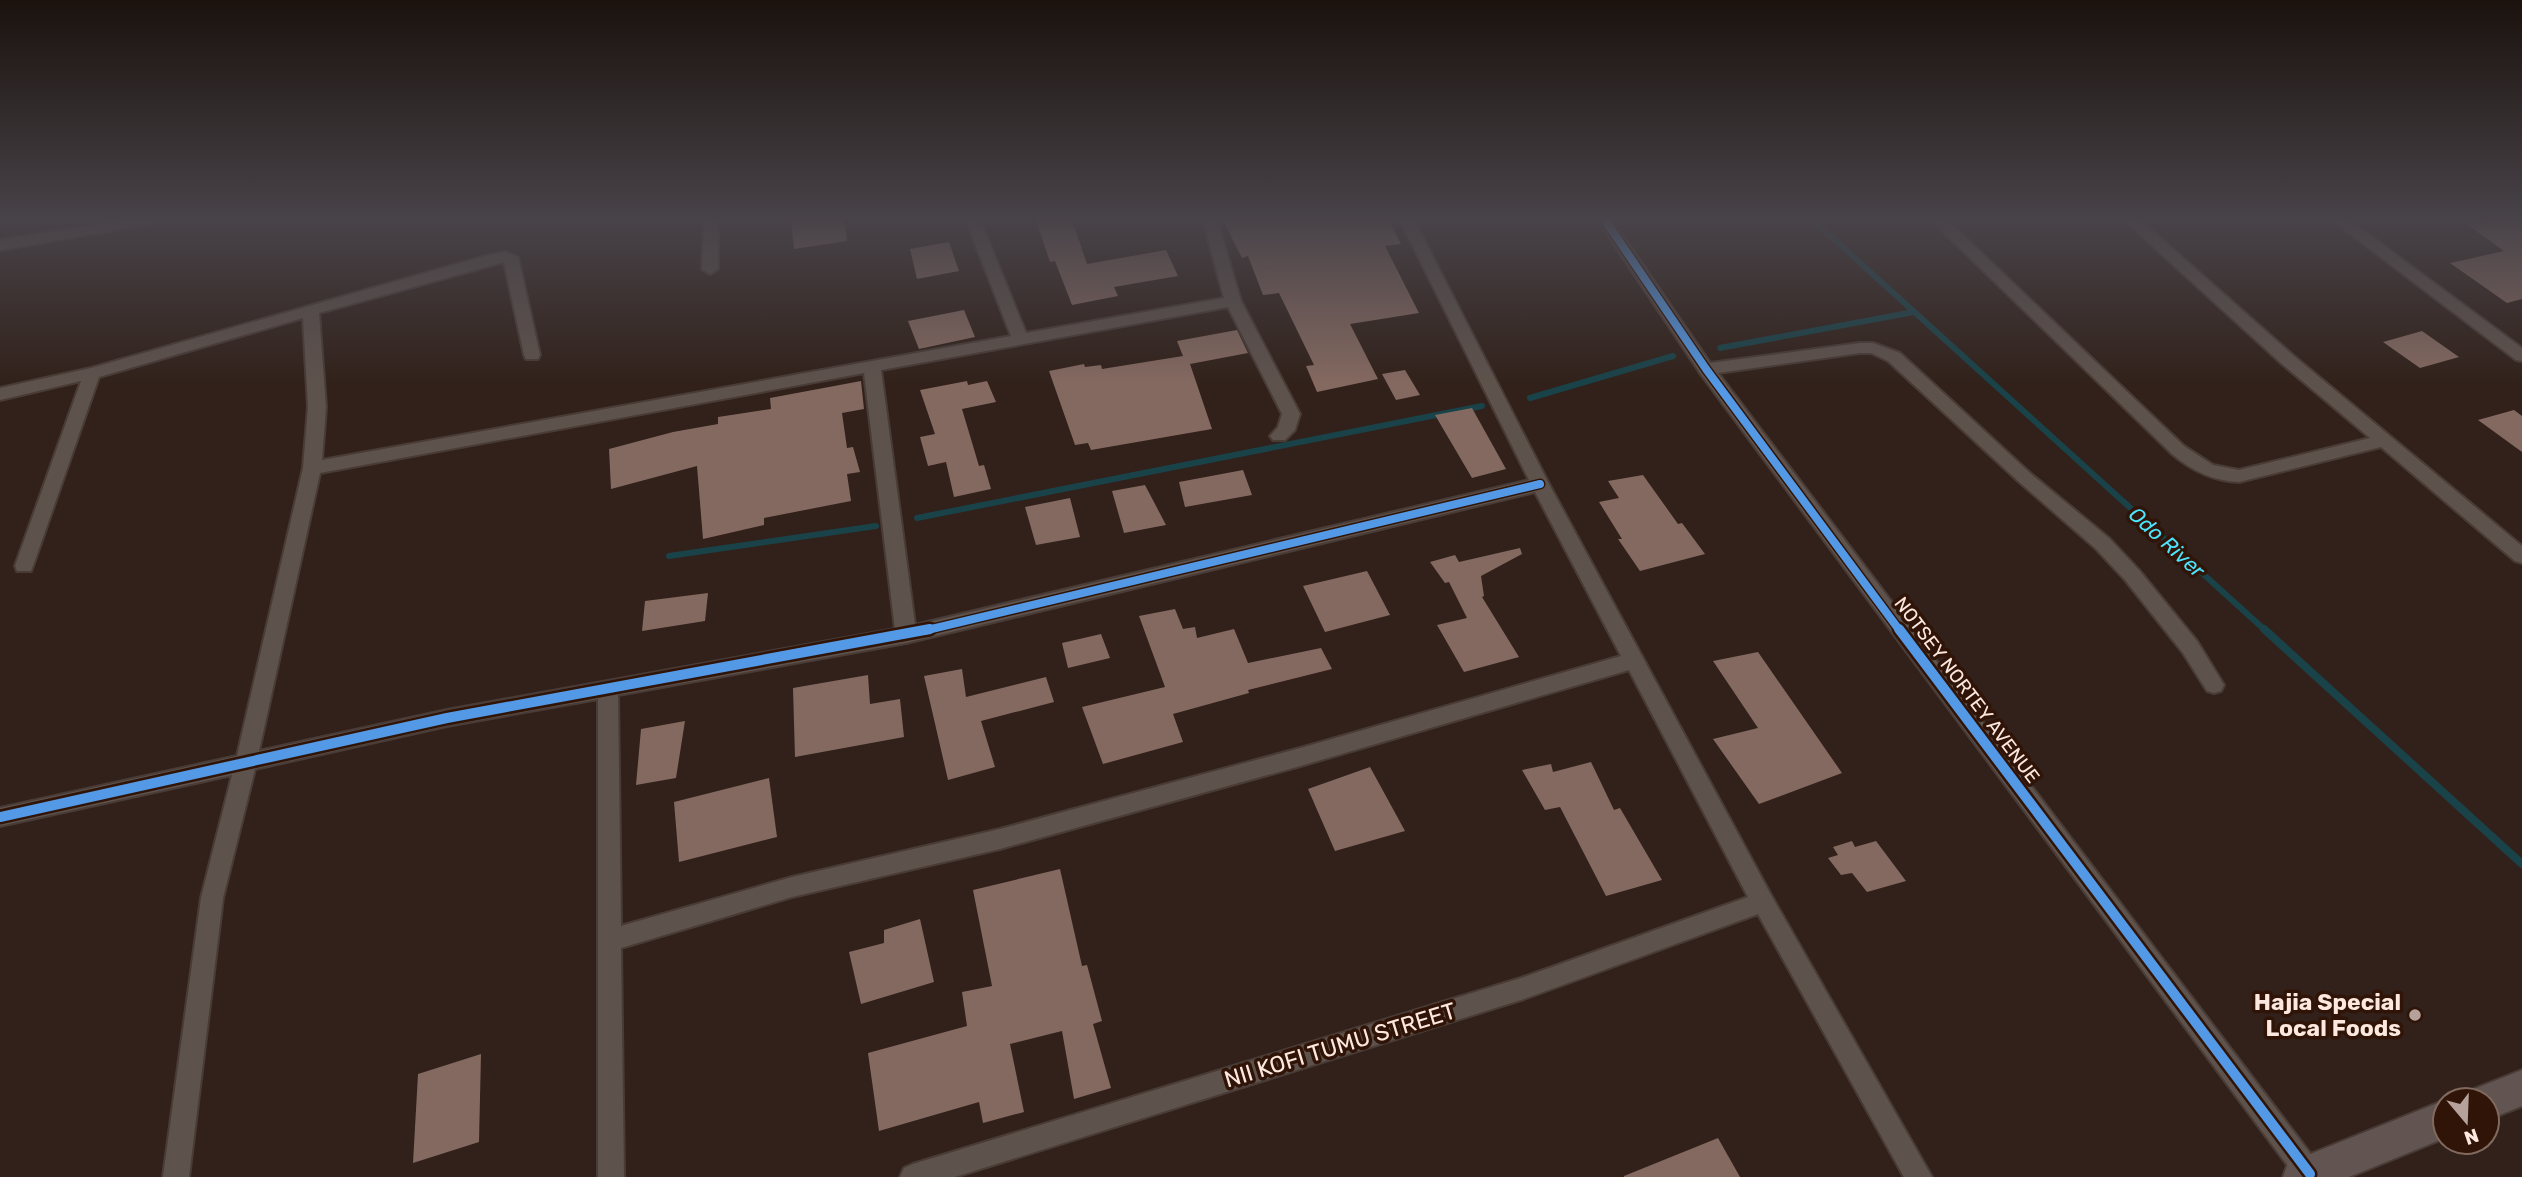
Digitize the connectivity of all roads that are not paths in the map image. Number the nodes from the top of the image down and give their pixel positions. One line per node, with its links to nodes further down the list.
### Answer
1 (436, 275): 11 (street)
2 (516, 275): 13 (street)
3 (995, 275): 12 (street)
4 (1226, 275): 10 (street)
5 (1435, 275): 22 (street)
6 (1642, 275): 16 (street, NOTSEY NORTEY AVENUE)
7 (1995, 275): 20 (street)
8 (2193, 275): 20 (street)
9 (2413, 275): 14 (street)
10 (1233, 301): 12 (street); 19 (street)
11 (311, 312): 17 (street); 21 (street)
12 (1021, 340): 15 (street)
13 (533, 355)
14 (2522, 356)
15 (872, 367): 21 (street); 25 (street)
16 (1706, 369): 27 (street); 36 (street, NOTSEY NORTEY AVENUE)
17 (92, 373): 18 (street); 24 (street)
18 (0, 394)
19 (1279, 436)
20 (2383, 441): 23 (street)
21 (312, 468): 29 (street)
22 (1540, 484): 25 (street); 26 (street)
23 (2522, 556)
24 (24, 566)
25 (906, 635): 28 (street)
26 (1635, 660): 31 (street); 32 (street)
27 (2214, 685)
28 (608, 687): 29 (street); 32 (street)
29 (246, 763): 30 (street); 37 (street)
30 (0, 817)
31 (1763, 902): 39 (street, NII KOFI TUMU STREET); 40 (street)
32 (608, 941): 38 (street)
33 (2522, 1088): 34 (main road)
34 (2501, 1096)
35 (2431, 1125): 36 (main road)
36 (2306, 1175)
37 (176, 1177)
38 (611, 1177)
39 (913, 1177)
40 (1919, 1177)

